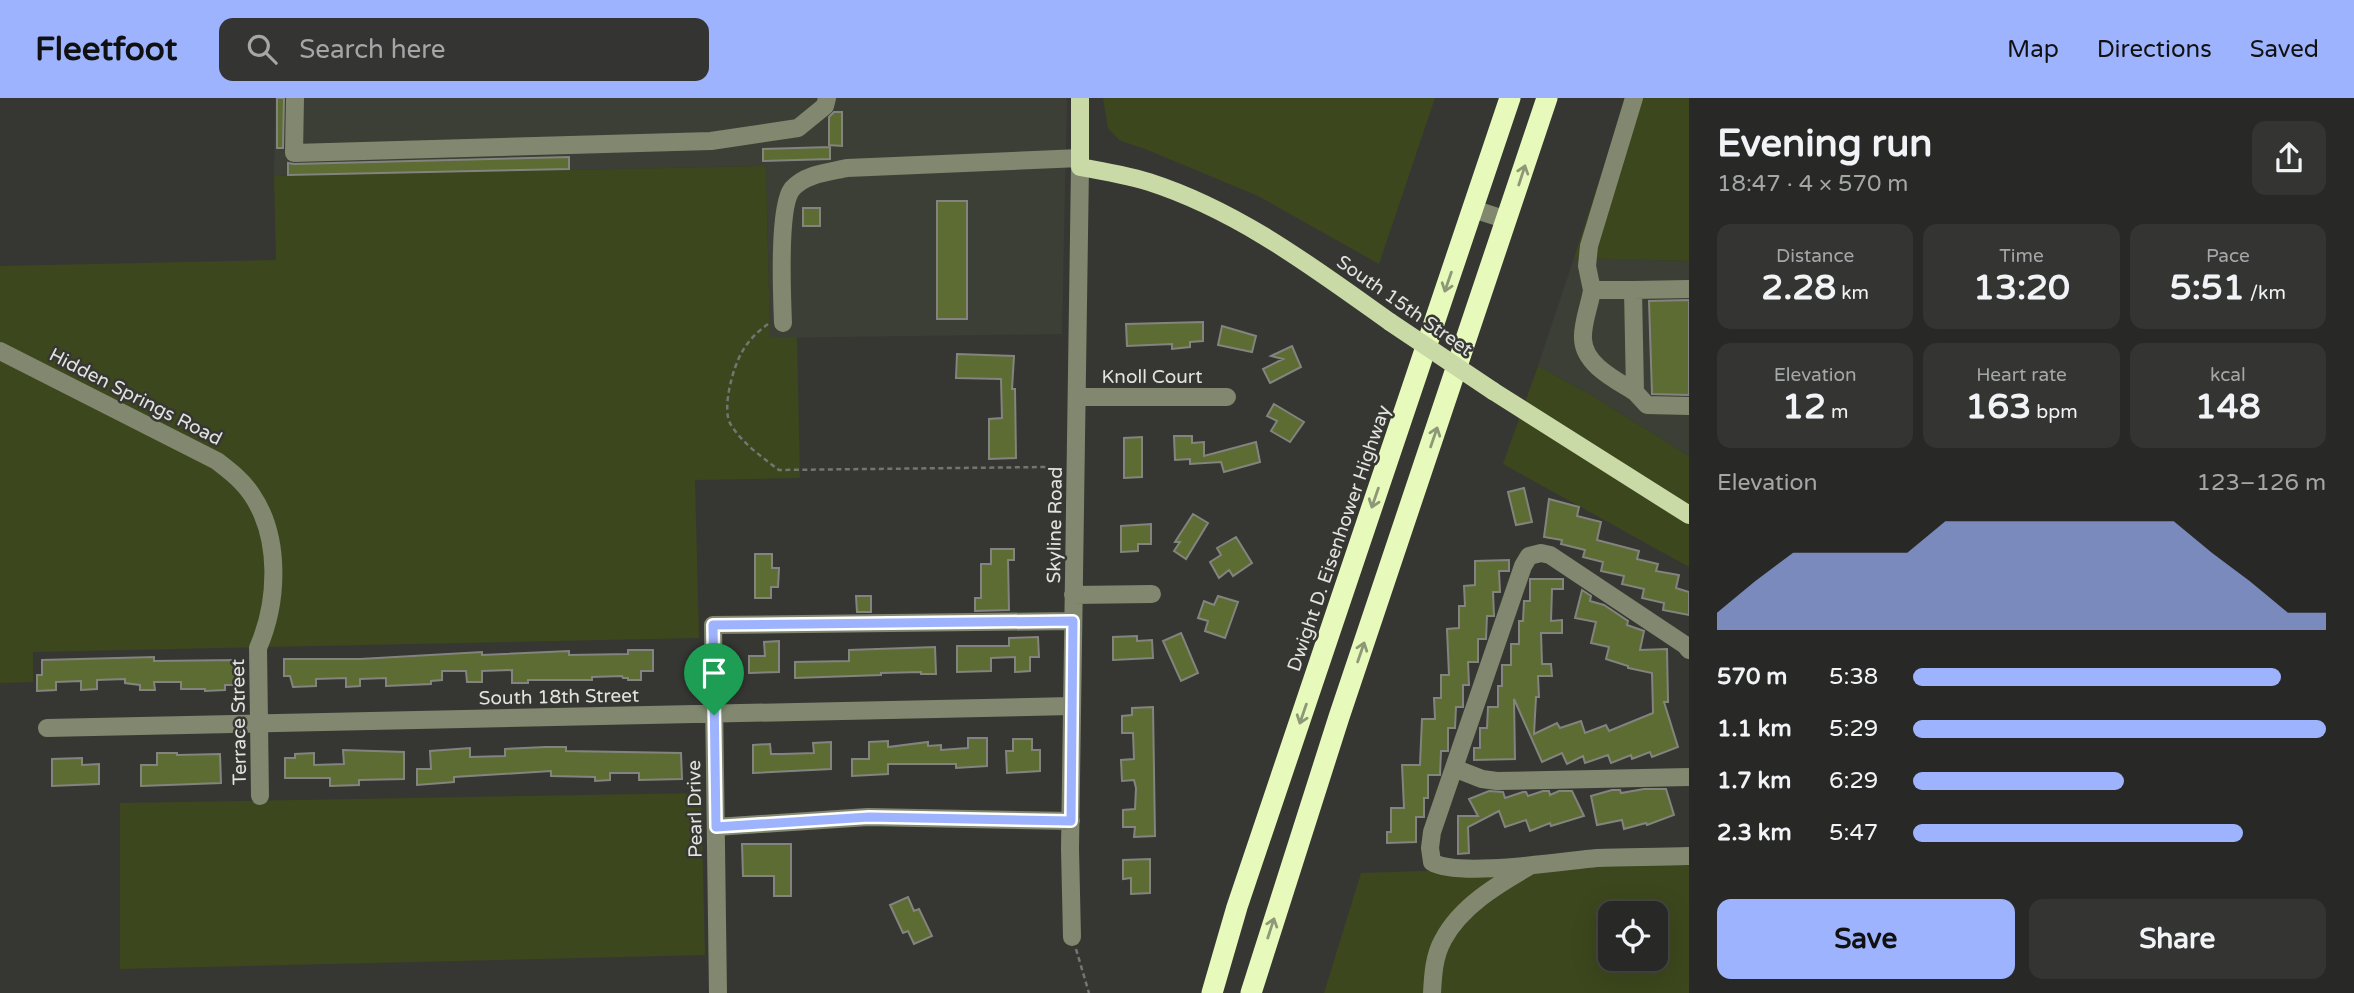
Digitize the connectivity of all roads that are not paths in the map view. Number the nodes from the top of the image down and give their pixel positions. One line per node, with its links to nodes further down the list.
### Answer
1 (295, 98): 2 (street)
2 (827, 98)
3 (1080, 98): 7 (main road, Skyline Road)
4 (1510, 98): 8 (highway, Dwight D. Eisenhower Highway)
5 (1547, 98): 9 (highway, one-way to 5)
6 (1634, 98): 11 (street)
7 (1080, 162): 13 (street); 16 (street, Skyline Road); 19 (main road, South 15th Street, bridge)
8 (1472, 209): 9 (street); 38 (highway, Dwight D. Eisenhower Highway, one-way to 38)
9 (1507, 220): 39 (highway, one-way to 9)
10 (1689, 289): 12 (street)
11 (1592, 290): 12 (street); 15 (street)
12 (1633, 290): 15 (street)
13 (783, 319)
14 (0, 351): 23 (street, Hidden Springs Road)
15 (1635, 392): 18 (street)
16 (1077, 397): 17 (street, Knoll Court); 21 (street, Skyline Road)
17 (1227, 397)
18 (1689, 405)
19 (1689, 515)
20 (1152, 594): 21 (street)
21 (1073, 595): 22 (street, Skyline Road)
22 (1073, 621): 25 (street, Skyline Road); 26 (street, Pearl Drive)
23 (258, 648): 27 (street, Terrace Street)
24 (1689, 650): 29 (street)
25 (1072, 706): 26 (street, South 18th Street); 32 (street, Skyline Road)
26 (714, 715): 27 (street, South 18th Street); 33 (street, Pearl Drive)
27 (258, 723): 28 (street, South 18th Street); 31 (street, Terrace Street)
28 (47, 728)
29 (1454, 768): 30 (street); 35 (street)
30 (1689, 777)
31 (260, 796)
32 (1071, 821): 33 (street); 36 (street, Skyline Road)
33 (716, 827): 37 (street, Pearl Drive)
34 (1689, 856): 35 (street)
35 (1536, 863): 40 (street)
36 (1072, 937)
37 (718, 993)
38 (1212, 993)
39 (1251, 993)
40 (1432, 993)

